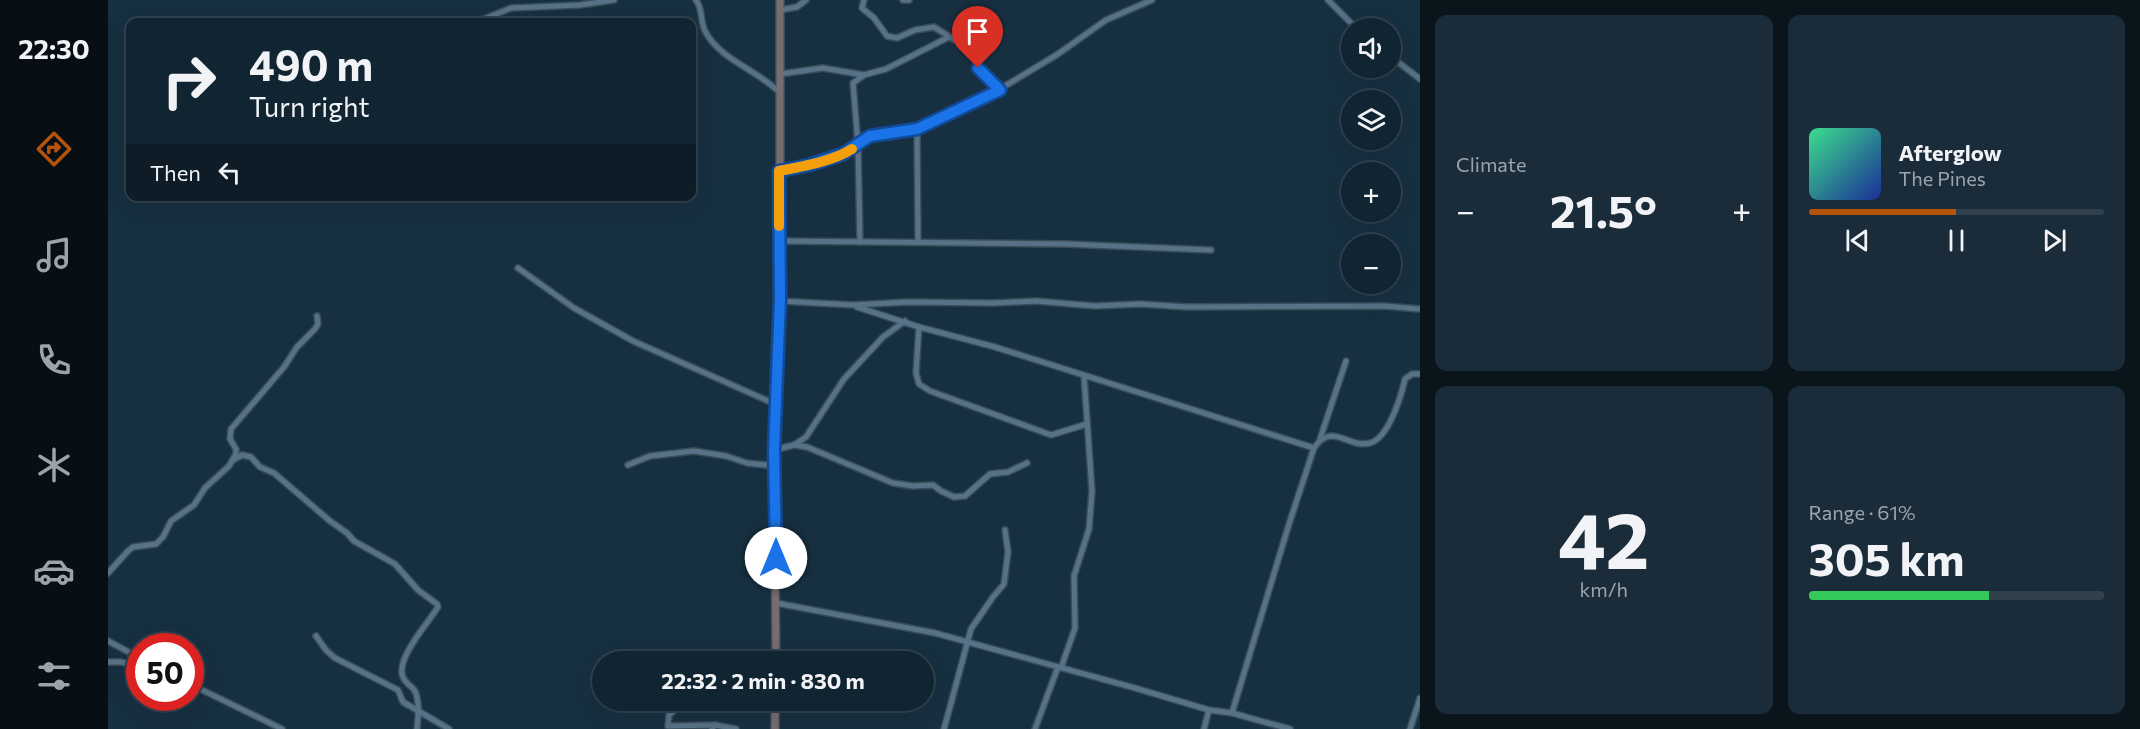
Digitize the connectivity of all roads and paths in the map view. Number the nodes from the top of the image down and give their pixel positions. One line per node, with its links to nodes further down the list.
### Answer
1 (614, 0): 10 (street)
2 (696, 0): 20 (street)
3 (780, 0): 11 (main road)
4 (806, 0): 11 (street)
5 (864, 0): 14 (street)
6 (903, 0): 7 (street)
7 (909, 0)
8 (1152, 0): 19 (street)
9 (1328, 0): 13 (street)
10 (564, 2): 12 (street)
11 (780, 10): 16 (main road)
12 (486, 18)
13 (1346, 18)
14 (949, 37): 17 (street); 19 (street)
15 (1401, 64): 18 (street)
16 (780, 74): 17 (street); 20 (main road)
17 (864, 75): 22 (street)
18 (1420, 79)
19 (1000, 90): 21 (street)
20 (780, 93): 23 (main road)
21 (917, 129): 22 (street); 26 (street)
22 (858, 145): 23 (street); 25 (street)
23 (779, 171): 24 (main road)
24 (780, 241): 25 (street); 29 (main road)
25 (860, 242): 26 (street)
26 (918, 242): 27 (street)
27 (1211, 250)
28 (518, 268): 38 (street)
29 (780, 301): 30 (street); 38 (main road)
30 (853, 305): 31 (street); 33 (street)
31 (1420, 309)
32 (317, 316): 44 (street)
33 (904, 321): 34 (street); 41 (street)
34 (919, 327): 37 (street); 39 (street)
35 (1346, 362): 40 (street)
36 (1420, 375): 40 (street)
37 (1084, 376): 39 (street); 42 (street)
38 (775, 404): 43 (main road)
39 (1087, 423): 58 (street)
40 (1320, 439): 42 (street)
41 (794, 446): 43 (street); 45 (street)
42 (1314, 448): 65 (street)
43 (774, 450): 47 (main road)
44 (233, 460): 49 (street); 62 (street)
45 (1027, 463)
46 (628, 465): 47 (street)
47 (775, 466): 50 (main road)
48 (1005, 530): 53 (street)
49 (108, 574)
50 (776, 603): 53 (street); 55 (main road)
51 (316, 636): 62 (street)
52 (108, 641): 54 (street)
53 (966, 642): 58 (street); 72 (street)
54 (126, 651)
55 (776, 651)
56 (108, 662): 57 (street)
57 (126, 663)
58 (1060, 668): 61 (street); 73 (street)
59 (204, 691): 67 (street)
60 (1420, 698): 76 (street)
61 (1209, 710): 65 (street); 74 (street)
62 (418, 711): 68 (street); 69 (street)
63 (674, 711): 66 (street)
64 (775, 711): 71 (main road)
65 (1232, 713): 75 (street)
66 (713, 727): 70 (street)
67 (282, 729)
68 (417, 729)
69 (449, 729)
70 (736, 729)
71 (775, 729)
72 (944, 729)
73 (1035, 729)
74 (1204, 729)
75 (1290, 729)
76 (1410, 729)

